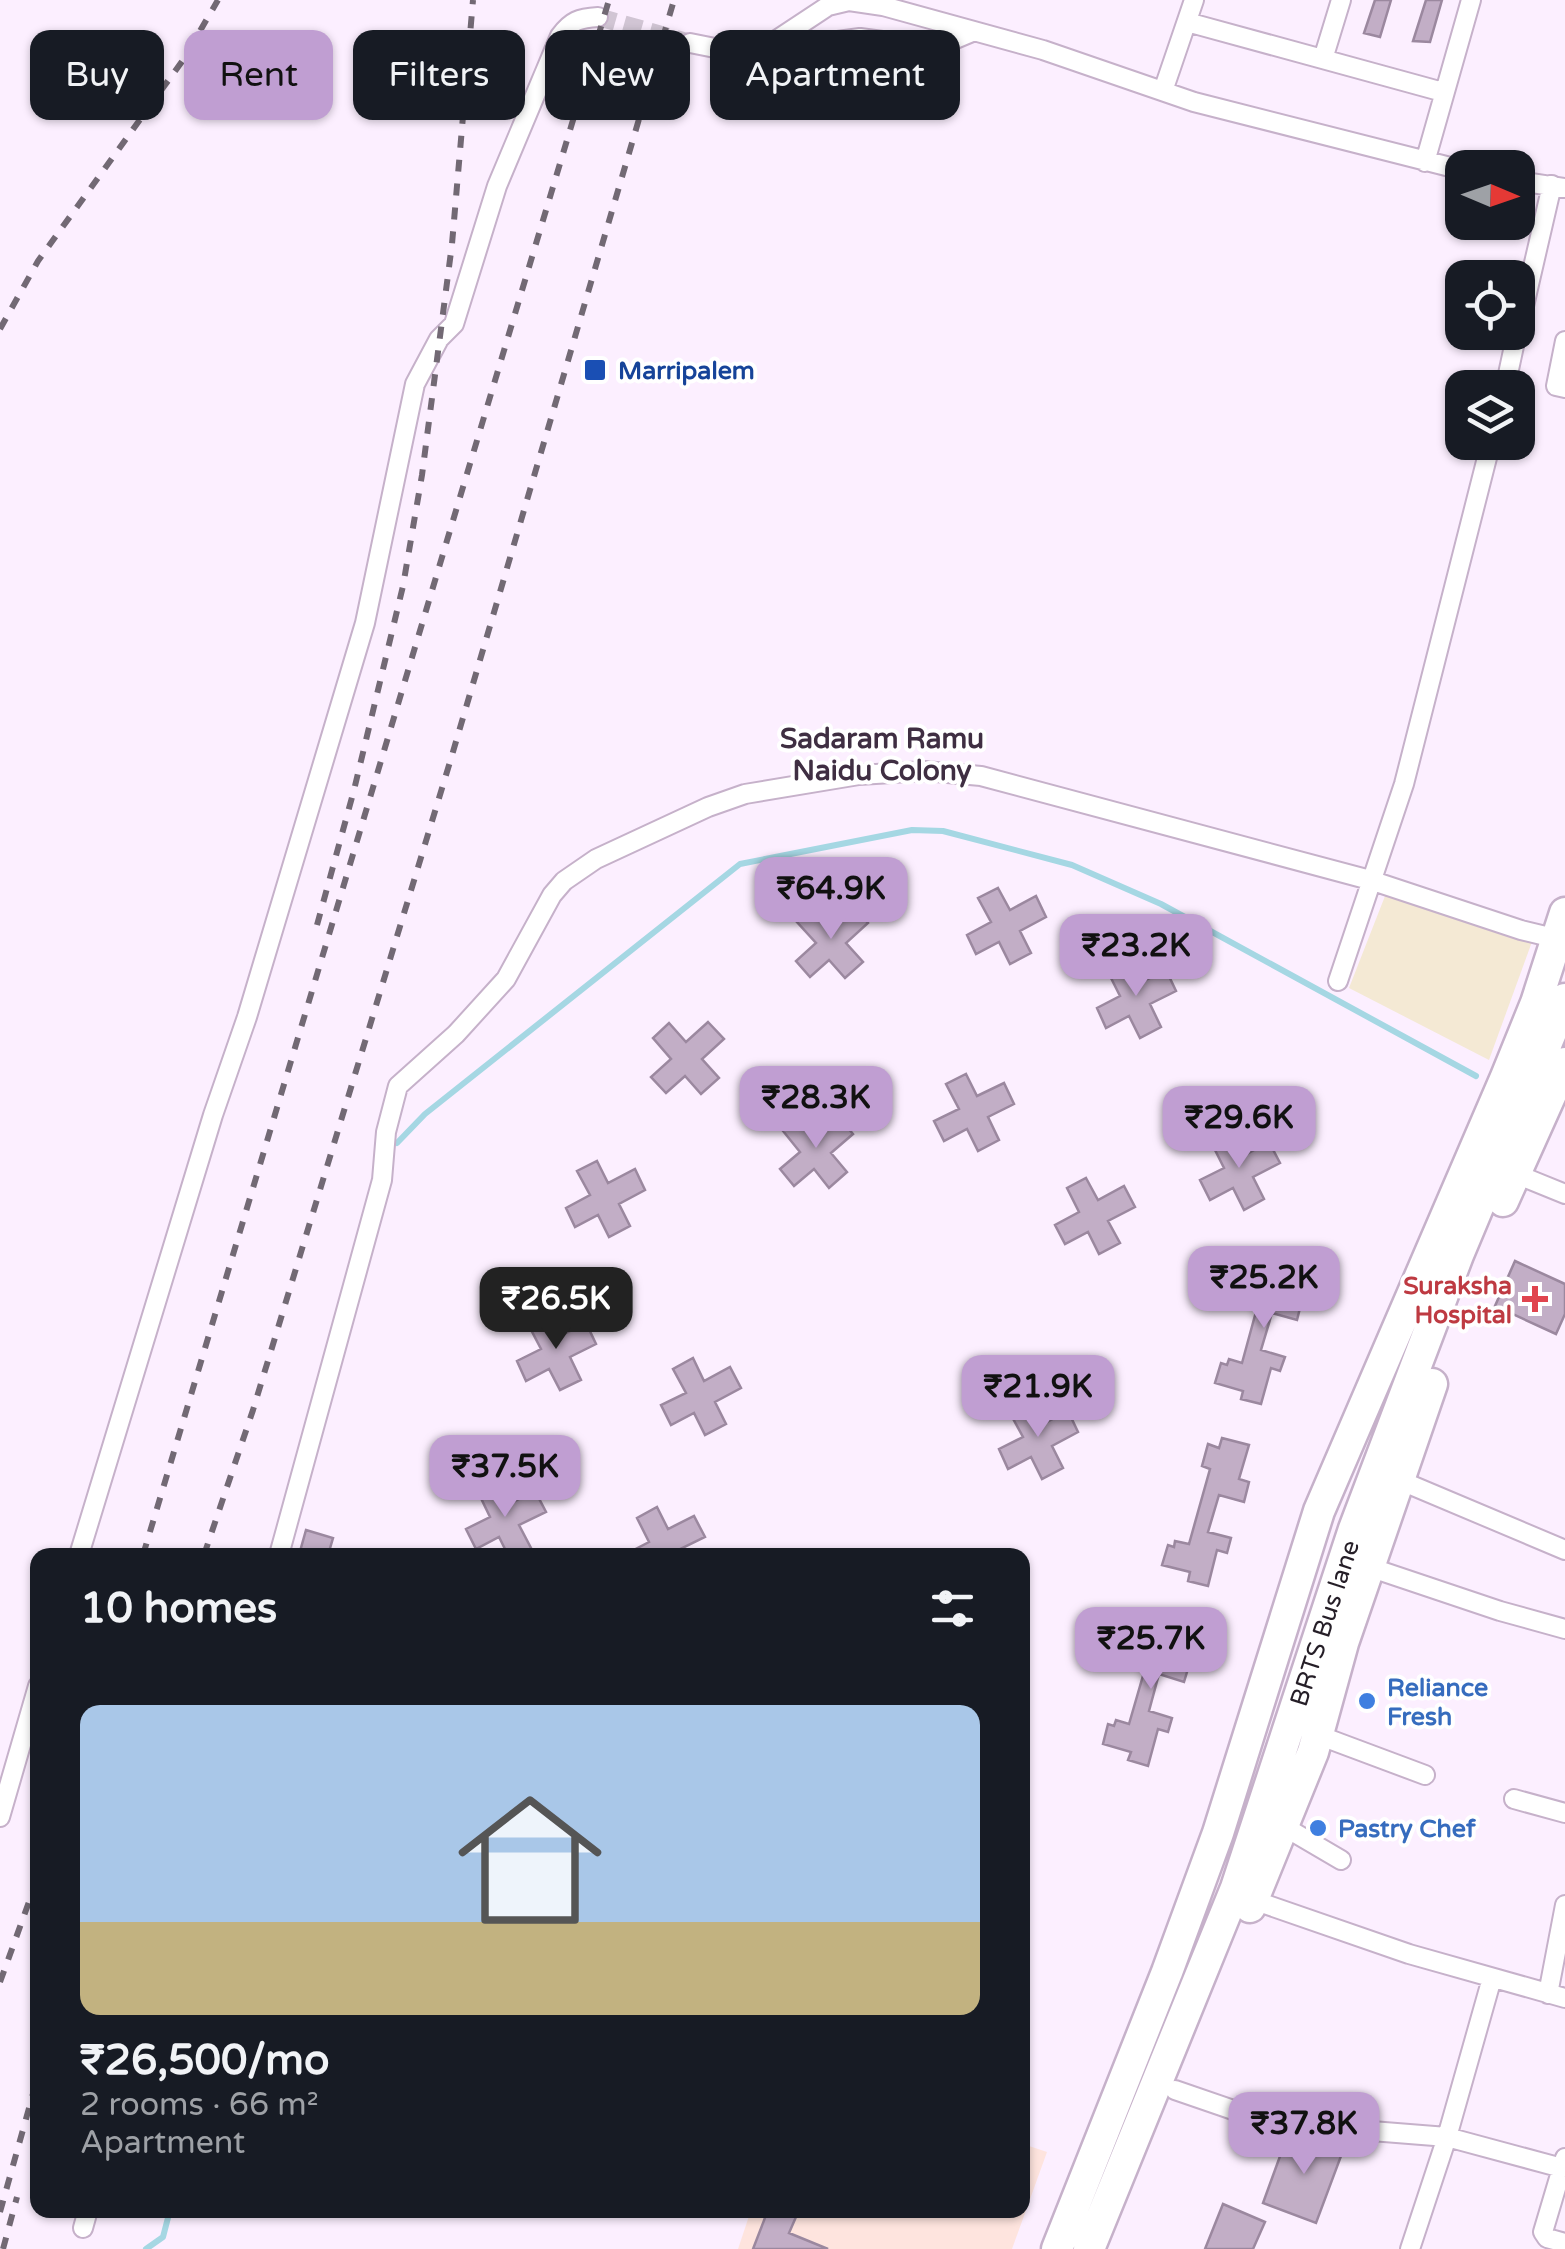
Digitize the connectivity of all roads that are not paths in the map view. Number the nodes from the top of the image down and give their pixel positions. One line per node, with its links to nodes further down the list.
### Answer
1 (1194, 0): 5 (street)
2 (1341, 0): 9 (street)
3 (1471, 0): 11 (street)
4 (598, 17): 27 (street)
5 (1187, 22): 9 (street); 10 (street)
6 (972, 32): 7 (street); 8 (street); 10 (street)
7 (960, 37)
8 (690, 42)
9 (1323, 59): 11 (street)
10 (1163, 91): 12 (street)
11 (1443, 92): 12 (street)
12 (1425, 162): 13 (street)
13 (1445, 166)
14 (1559, 187): 15 (street)
15 (1535, 272)
16 (1565, 341): 17 (street)
17 (1565, 388)
18 (1486, 460): 19 (street)
19 (1370, 880): 20 (street); 21 (street); 28 (street)
20 (1562, 926): 48 (main road)
21 (1338, 981)
22 (1565, 999): 49 (main road, BRTS Bus lane)
23 (1565, 1062): 24 (main road)
24 (1516, 1174): 25 (street); 26 (main road)
25 (1565, 1194)
26 (1398, 1480): 29 (street); 30 (main road)
27 (81, 1548)
28 (281, 1548)
29 (1565, 1550)
30 (1369, 1566): 31 (street); 33 (main road)
31 (1565, 1628)
32 (30, 1714): 37 (street)
33 (1318, 1735): 34 (street); 38 (main road)
34 (1424, 1775)
35 (1514, 1798): 36 (street)
36 (1565, 1813)
37 (0, 1817)
38 (1283, 1826): 39 (street); 40 (main road)
39 (1341, 1860)
40 (1252, 1900): 42 (street); 44 (main road)
41 (1565, 1905): 43 (street)
42 (1492, 1978): 43 (street); 45 (street)
43 (1556, 1996)
44 (1175, 2090): 45 (street); 50 (main road)
45 (1447, 2137): 46 (street); 51 (street)
46 (1563, 2163): 47 (street)
47 (1565, 2243)
48 (1057, 2249)
49 (1089, 2249)
50 (1107, 2249)
51 (1410, 2249)

